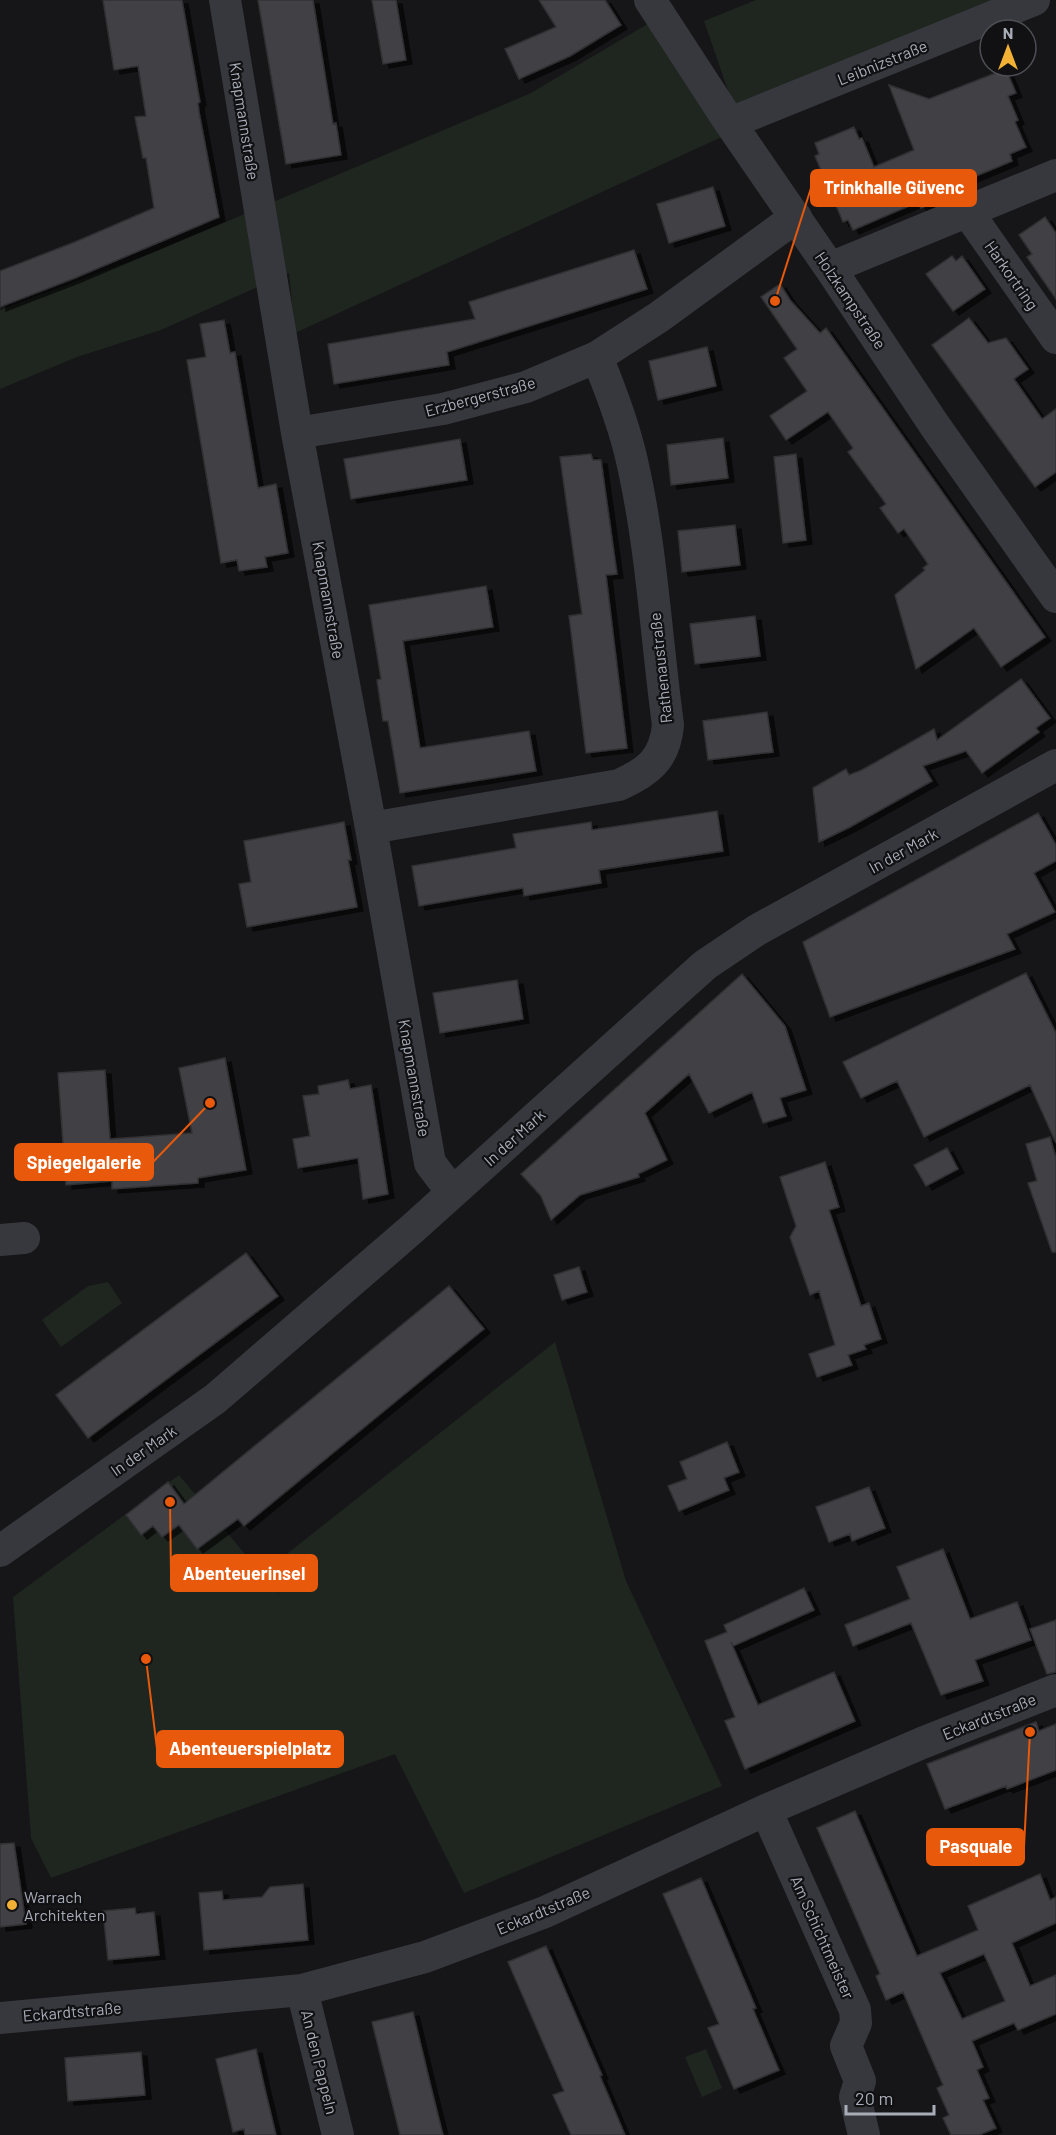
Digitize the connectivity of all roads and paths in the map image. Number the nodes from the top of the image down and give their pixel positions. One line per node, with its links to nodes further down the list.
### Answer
1 (225, 0): 11 (street, Knapmannstraße)
2 (650, 0): 4 (street, Holzkampstraße)
3 (1034, 0): 4 (street, Leibnizstraße)
4 (729, 123): 7 (street, Holzkampstraße)
5 (1056, 175): 6 (street)
6 (967, 212): 8 (street); 9 (street, Harkortring)
7 (796, 217): 8 (street, Holzkampstraße); 10 (street, Erzbergerstraße)
8 (830, 268): 12 (street, Holzkampstraße)
9 (1056, 338)
10 (597, 357): 11 (street, Erzbergerstraße); 14 (street, Rathenaustraße)
11 (297, 433): 14 (street, Knapmannstraße)
12 (1051, 581)
13 (1056, 765): 15 (street, In der Mark)
14 (372, 828): 15 (street, Knapmannstraße)
15 (452, 1192): 16 (street, In der Mark)
16 (0, 1551)
17 (1056, 1690): 18 (street, Eckardtstraße)
18 (766, 1810): 19 (street, Eckardtstraße); 22 (street, Am Schichtmeister)
19 (302, 1990): 20 (street, Eckardtstraße); 21 (street, An den Pappeln)
20 (0, 2018)
21 (338, 2135)
22 (864, 2135)

